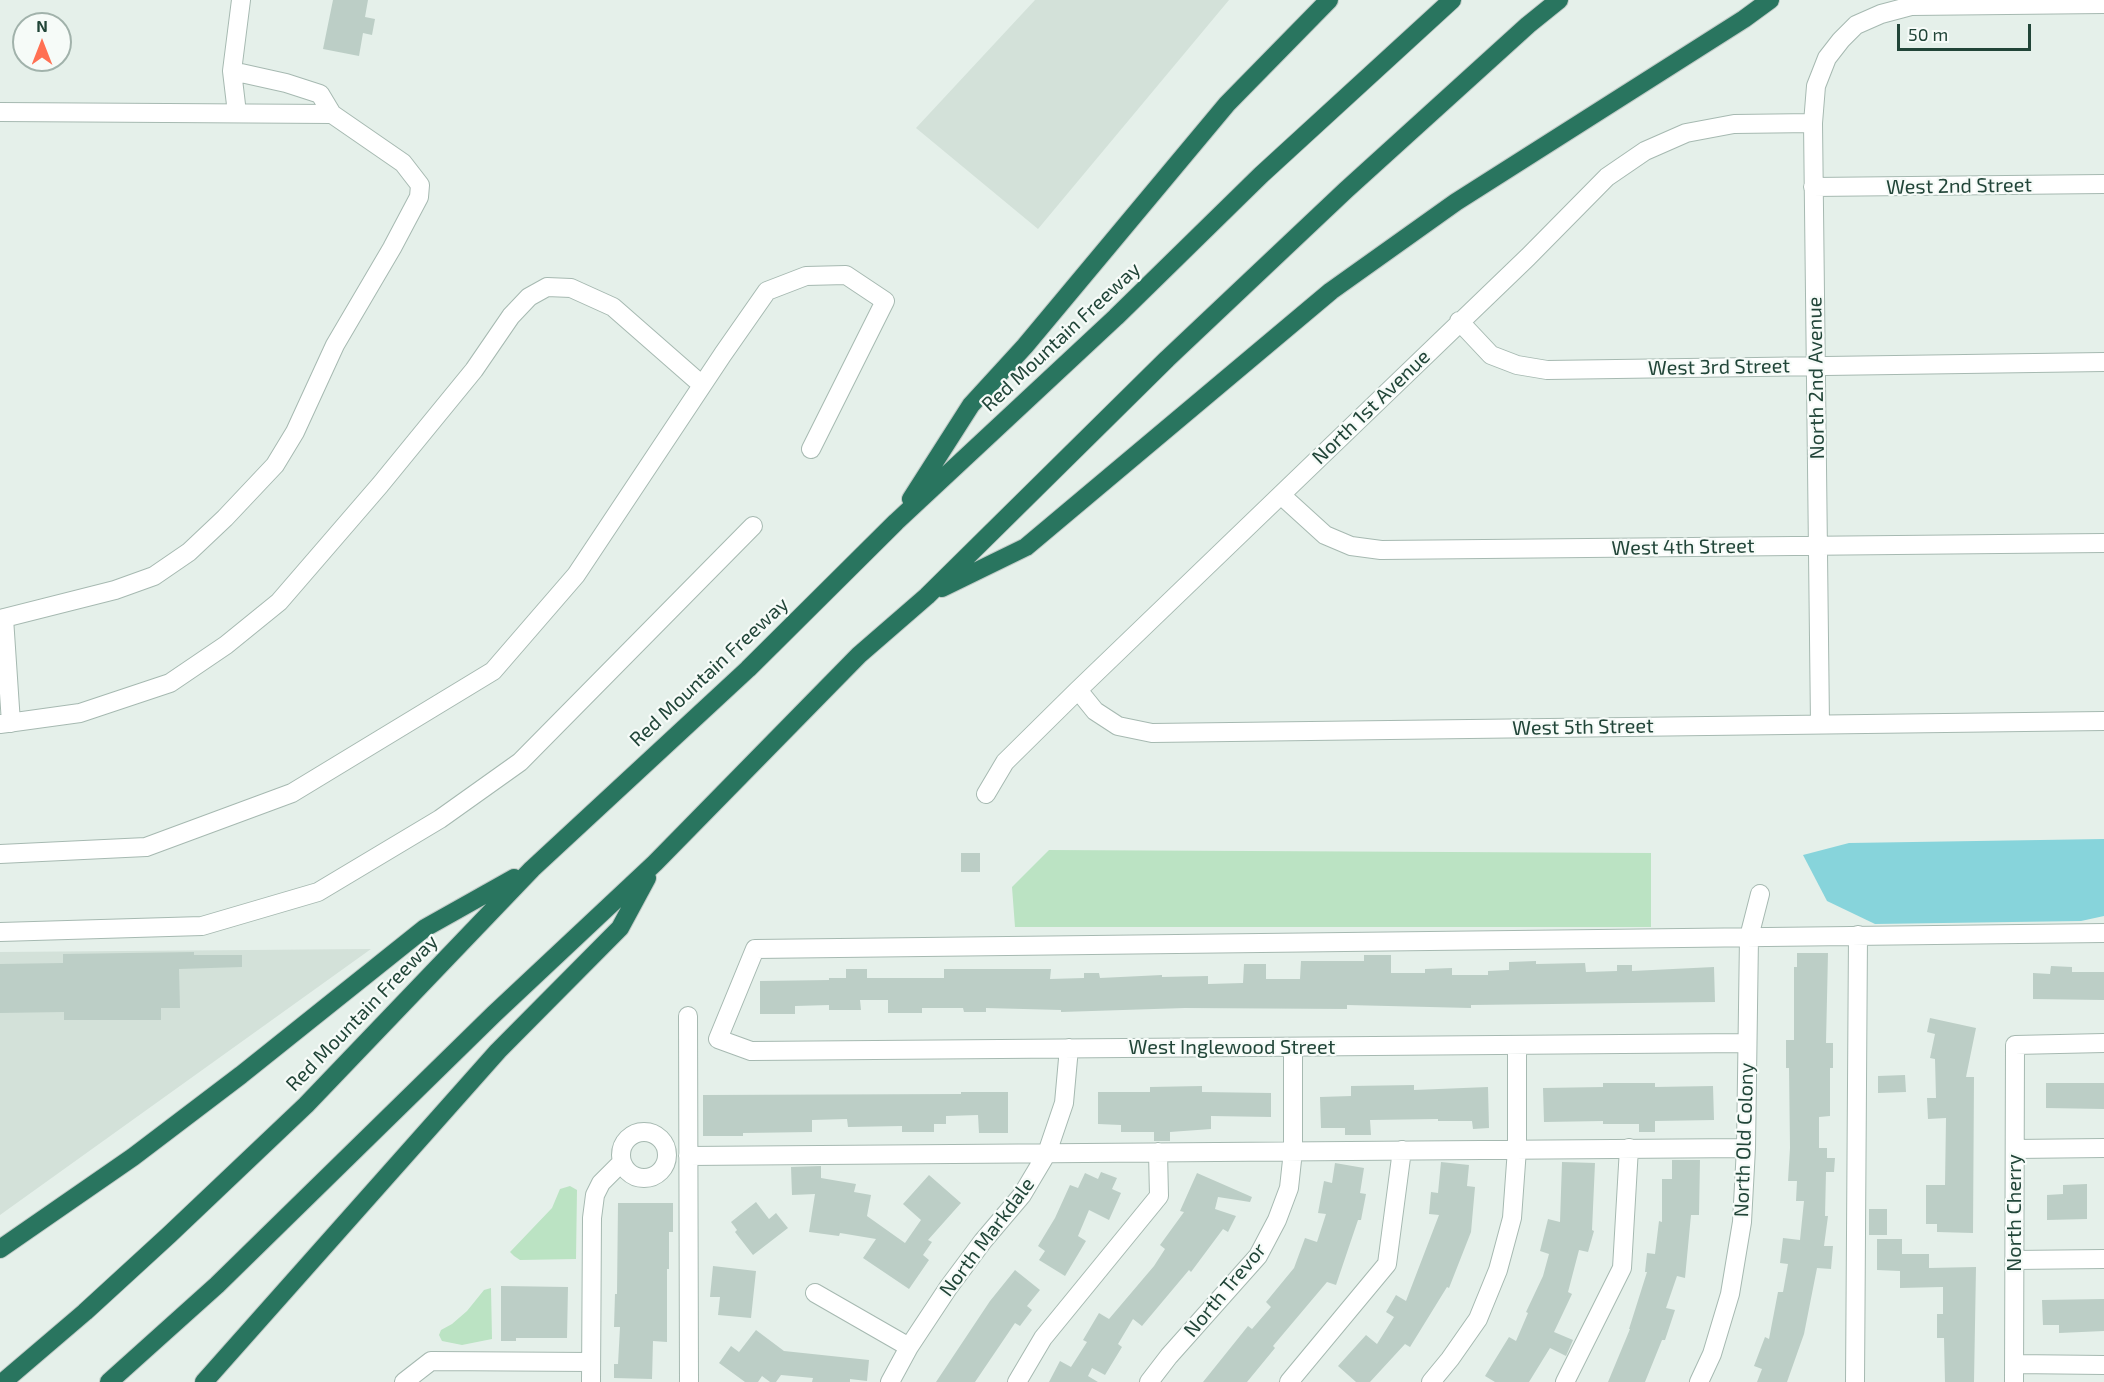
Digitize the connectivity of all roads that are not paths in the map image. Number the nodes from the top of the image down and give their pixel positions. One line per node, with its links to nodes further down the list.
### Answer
1 (241, 0): 7 (street)
2 (1329, 0): 20 (highway)
3 (1452, 0): 20 (highway, Red Mountain Freeway)
4 (1559, 0): 24 (highway)
5 (1770, 0): 24 (highway)
6 (2104, 4): 11 (street, North 2nd Avenue)
7 (232, 71): 9 (street); 10 (street)
8 (0, 112): 9 (street)
9 (237, 113): 10 (street)
10 (332, 114): 25 (street)
11 (1813, 123): 13 (street, North 2nd Avenue); 14 (street, North 1st Avenue)
12 (2104, 184): 13 (street, West 2nd Street)
13 (1814, 187): 16 (street, North 2nd Avenue)
14 (1459, 321): 16 (street, West 3rd Street); 19 (street, North 1st Avenue)
15 (2104, 362): 16 (street, West 3rd Street)
16 (1815, 365): 23 (street, North 2nd Avenue)
17 (702, 385): 18 (street); 28 (street); 31 (street)
18 (811, 449)
19 (1281, 495): 23 (street, West 4th Street); 26 (street, North 1st Avenue)
20 (896, 522): 33 (highway, Red Mountain Freeway)
21 (753, 526): 35 (street)
22 (2104, 543): 23 (street, West 4th Street)
23 (1818, 546): 29 (street, North 2nd Avenue)
24 (927, 596): 32 (highway)
25 (2, 619): 28 (street)
26 (1078, 690): 29 (street, West 5th Street); 30 (street, North 1st Avenue)
27 (2104, 721): 29 (street, West 5th Street)
28 (5, 724)
29 (1820, 724)
30 (986, 794)
31 (0, 854)
32 (655, 863): 65 (highway); 66 (highway)
33 (531, 869): 56 (highway); 64 (highway, Red Mountain Freeway)
34 (1760, 894): 38 (street, North Old Colony)
35 (0, 932)
36 (2104, 933): 37 (street)
37 (1858, 935): 38 (street); 77 (street)
38 (1749, 937): 40 (street, North Old Colony); 44 (street, West Inglewood Street)
39 (688, 1016): 54 (street)
40 (1747, 1043): 42 (street, West Inglewood Street); 46 (street, North Old Colony)
41 (2104, 1043): 49 (street, North Cherry)
42 (1517, 1046): 43 (street, West Inglewood Street); 48 (street)
43 (1293, 1047): 44 (street, West Inglewood Street); 51 (street, North Trevor)
44 (1070, 1048): 53 (street, North Markdale)
45 (1629, 1148): 46 (street); 48 (street); 75 (street)
46 (1746, 1148): 76 (street, North Old Colony)
47 (2104, 1148): 49 (street)
48 (1517, 1149): 50 (street); 74 (street)
49 (2015, 1149): 58 (street, North Cherry)
50 (1402, 1150): 51 (street); 73 (street)
51 (1293, 1151): 52 (street); 72 (street, North Trevor)
52 (1158, 1152): 53 (street); 71 (street)
53 (1047, 1153): 54 (street); 60 (street, North Markdale)
54 (688, 1156): 69 (street)
55 (621, 1163): 61 (street)
56 (0, 1248)
57 (2104, 1259): 58 (street)
58 (2014, 1260): 63 (street, North Cherry)
59 (815, 1293): 60 (street)
60 (909, 1347): 70 (street, North Markdale)
61 (591, 1362): 67 (street); 68 (street)
62 (2104, 1365): 63 (street)
63 (2014, 1373)
64 (3, 1382)
65 (109, 1382)
66 (204, 1382)
67 (404, 1382)
68 (591, 1382)
69 (689, 1382)
70 (890, 1382)
71 (1017, 1382)
72 (1149, 1382)
73 (1289, 1382)
74 (1431, 1382)
75 (1565, 1382)
76 (1700, 1382)
77 (1855, 1382)

